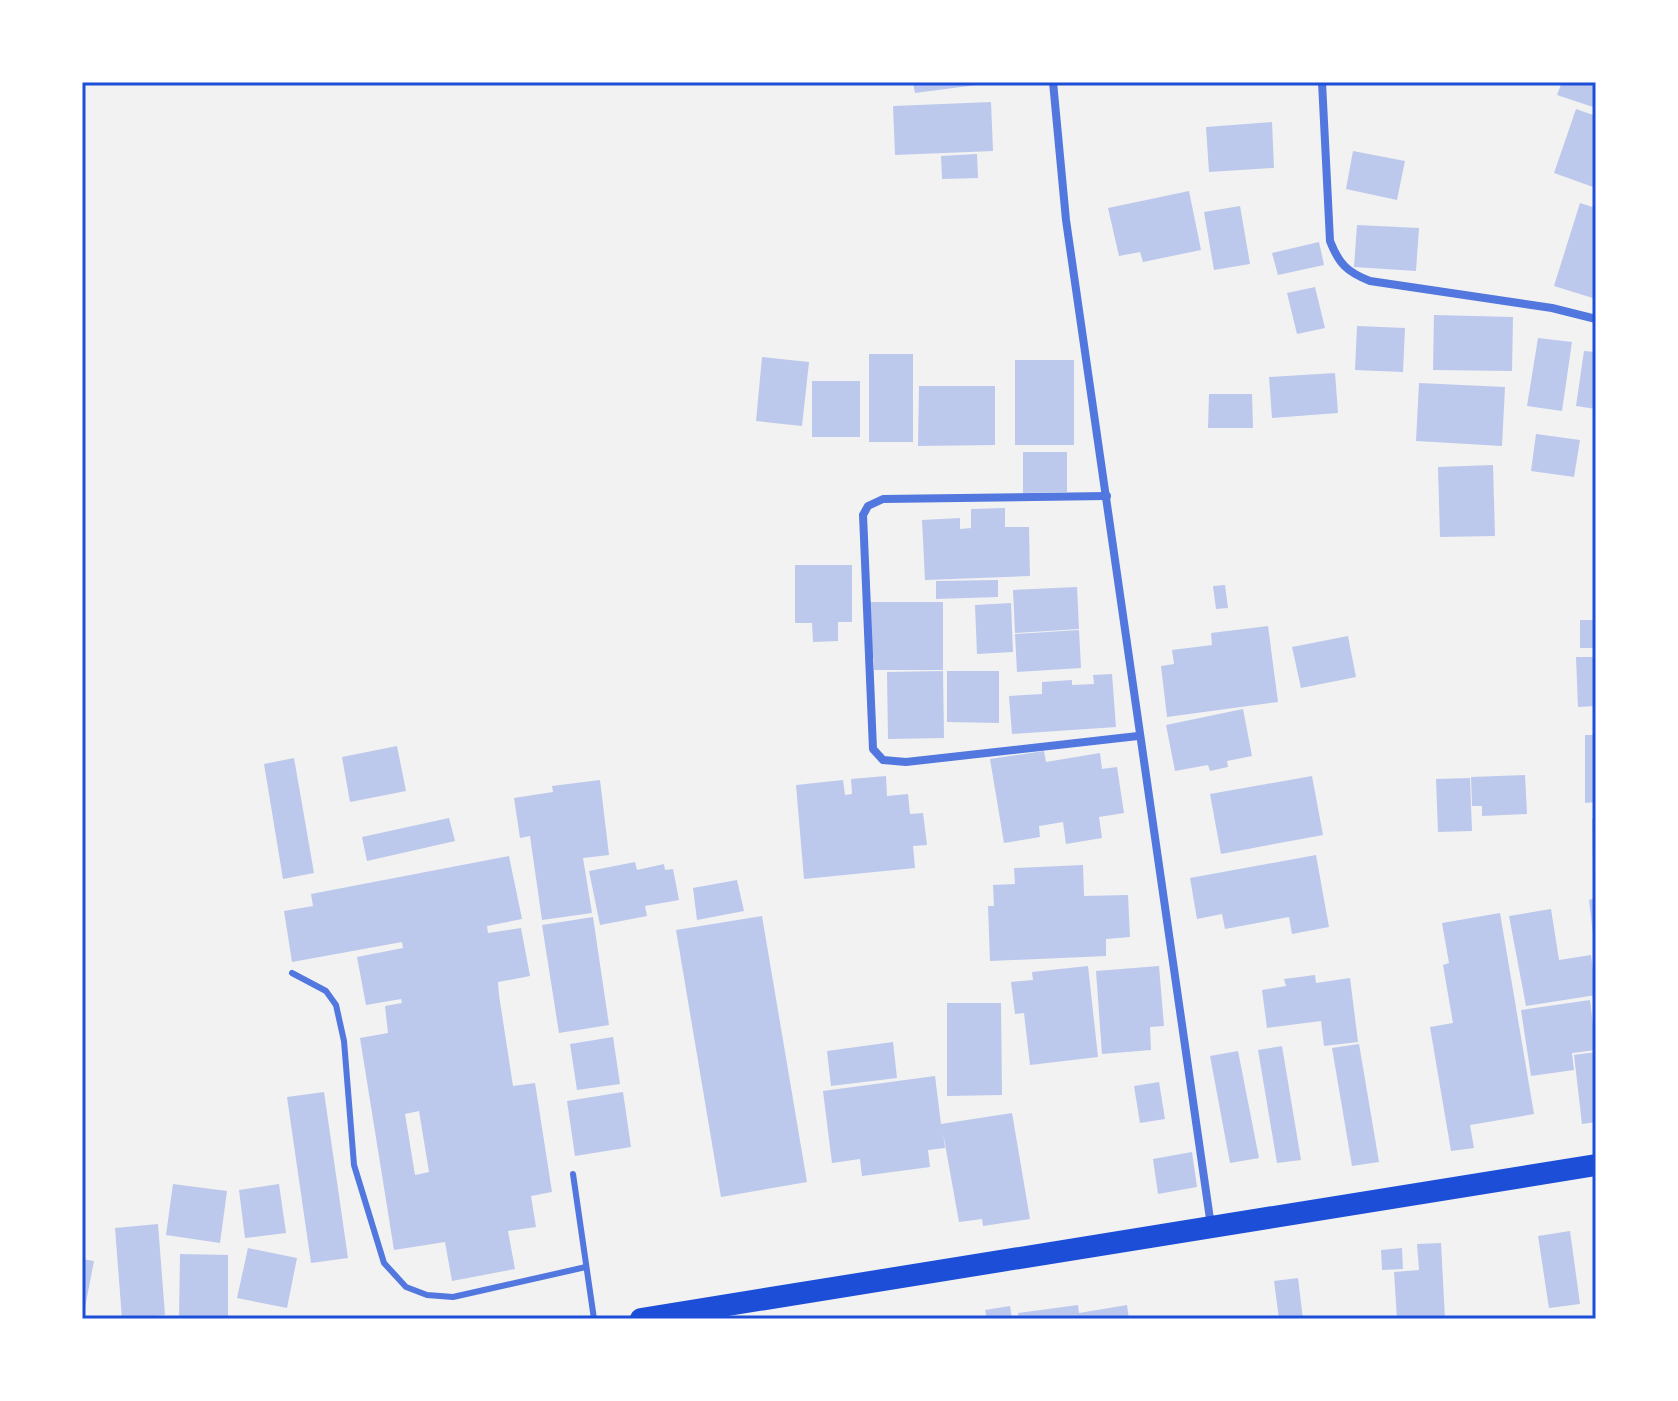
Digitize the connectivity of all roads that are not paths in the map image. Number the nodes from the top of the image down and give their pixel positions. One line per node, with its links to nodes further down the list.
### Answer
1 (1053, 82): 4 (street)
2 (1322, 82): 3 (street)
3 (1596, 319)
4 (1107, 496): 5 (street); 5 (street)
5 (1138, 736): 9 (street)
6 (292, 973): 10 (lane)
7 (1596, 1165): 9 (highway)
8 (573, 1174): 10 (lane)
9 (1211, 1227): 12 (highway)
10 (586, 1267): 11 (lane)
11 (594, 1319)
12 (641, 1319)

